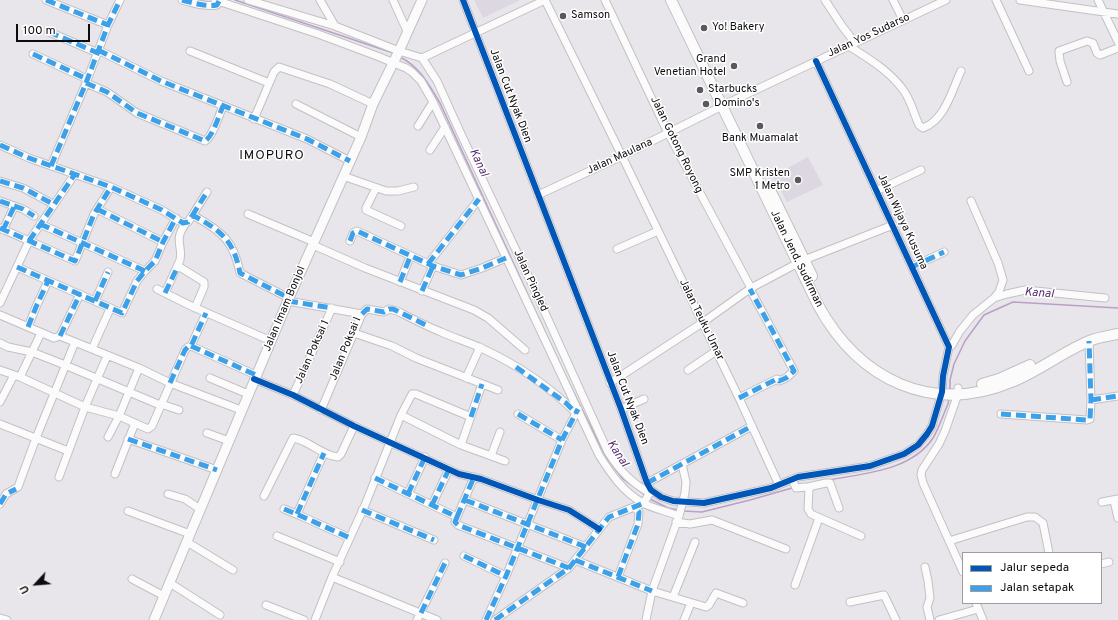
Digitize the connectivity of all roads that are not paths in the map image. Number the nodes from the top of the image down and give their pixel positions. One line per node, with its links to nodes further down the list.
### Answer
1 (46, 0): 23 (street)
2 (120, 0): 23 (street)
3 (182, 0): 19 (street)
4 (248, 0): 24 (street)
5 (320, 0): 24 (street)
6 (393, 0): 25 (street)
7 (422, 0): 25 (main road, Jalan Imam Bonjol)
8 (463, 0): 27 (street, Jalan Cut Nyak Dien)
9 (545, 0): 27 (street); 56 (street, Jalan Teuku Umar)
10 (605, 0): 52 (street, Jalan Gotong Royong)
11 (671, 0): 28 (highway, Jalan Jend. Sudirman)
12 (678, 0): 28 (highway, Jalan Jend. Sudirman)
13 (825, 0): 30 (street)
14 (893, 0): 22 (street)
15 (946, 0): 22 (street, Jalan Yos Sudarso)
16 (996, 0): 40 (street)
17 (1020, 0): 20 (street)
18 (1098, 0): 20 (street)
19 (217, 1): 38 (street)
20 (1104, 12): 21 (street); 29 (street)
21 (1118, 14)
22 (903, 20): 30 (street, Jalan Yos Sudarso)
23 (108, 25): 32 (street)
24 (335, 26): 34 (street)
25 (407, 31): 34 (main road, Jalan Imam Bonjol)
26 (49, 32): 32 (street)
27 (475, 33): 36 (street); 68 (street, Jalan Cut Nyak Dien)
28 (692, 37): 47 (highway, Jalan Jend. Sudirman)
29 (1118, 42)
30 (852, 44): 37 (street, Jalan Yos Sudarso); 39 (street)
31 (1118, 48): 42 (street)
32 (98, 51): 41 (street); 48 (street)
33 (190, 51): 43 (street)
34 (399, 51): 36 (street); 38 (main road, Jalan Imam Bonjol)
35 (32, 54): 41 (street)
36 (422, 58): 203 (street, Jalan Pingled)
37 (816, 61): 47 (street, Jalan Yos Sudarso); 66 (street, Jalan Wijaya Kusuma)
38 (394, 62): 44 (street); 46 (main road, Jalan Imam Bonjol)
39 (961, 71)
40 (1029, 71)
41 (86, 81): 48 (street); 58 (street)
42 (1067, 82)
43 (269, 83): 46 (street); 49 (street)
44 (433, 102): 50 (street); 51 (street)
45 (296, 104): 53 (street)
46 (373, 104): 53 (main road, Jalan Imam Bonjol)
47 (725, 105): 52 (street, Jalan Maulana); 94 (highway, Jalan Jend. Sudirman)
48 (224, 106): 49 (street)
49 (254, 119): 57 (street)
50 (418, 126)
51 (445, 127): 55 (street); 69 (street)
52 (668, 133): 56 (street, Jalan Maulana); 103 (street, Jalan Gotong Royong)
53 (361, 137): 57 (main road, Jalan Imam Bonjol)
54 (1, 147): 58 (street)
55 (430, 150)
56 (622, 156): 68 (street, Jalan Maulana); 84 (street, Jalan Teuku Umar)
57 (350, 161): 61 (main road, Jalan Imam Bonjol)
58 (51, 166): 60 (street)
59 (921, 170): 66 (street)
60 (75, 174): 63 (street); 72 (street)
61 (343, 176): 64 (street); 89 (main road, Jalan Imam Bonjol)
62 (0, 181): 72 (street)
63 (110, 187): 74 (street); 78 (street)
64 (376, 188): 65 (street); 82 (street)
65 (414, 188)
66 (876, 191): 81 (street, Jalan Wijaya Kusuma)
67 (207, 192): 77 (street)
68 (538, 195): 149 (street, Jalan Cut Nyak Dien)
69 (479, 199): 93 (street); 95 (street)
70 (0, 201): 73 (street)
71 (971, 201): 108 (street)
72 (53, 204): 80 (street)
73 (14, 207): 76 (street); 83 (street)
74 (97, 209): 87 (street); 88 (street)
75 (248, 214): 89 (street)
76 (34, 216)
77 (192, 216): 79 (street); 111 (street, Jalan Poksai I)
78 (176, 218): 79 (street); 87 (street)
79 (186, 223): 96 (street)
80 (40, 224): 85 (street); 88 (street)
81 (893, 225): 94 (street); 98 (street, Jalan Wijaya Kusuma)
82 (401, 226)
83 (2, 229): 85 (street)
84 (658, 231): 90 (street); 119 (street, Jalan Teuku Umar)
85 (29, 241): 88 (street); 97 (street)
86 (350, 241): 92 (street)
87 (163, 242): 99 (street)
88 (82, 244): 99 (street)
89 (313, 244): 102 (street); 111 (main road, Jalan Imam Bonjol)
90 (617, 249)
91 (944, 252): 98 (street)
92 (410, 257): 95 (street); 102 (street)
93 (506, 258): 95 (street); 168 (street)
94 (801, 262): 103 (street); 154 (highway, Jalan Jend. Sudirman)
95 (431, 265): 105 (street)
96 (178, 266): 106 (street); 113 (street)
97 (17, 267): 101 (street); 112 (street)
98 (912, 267): 133 (street, Jalan Wijaya Kusuma)
99 (145, 271): 115 (street)
100 (108, 272): 110 (street)
101 (48, 281): 107 (street); 120 (street)
102 (400, 282): 105 (street)
103 (751, 288): 119 (street); 158 (street, Jalan Gotong Royong)
104 (157, 289): 106 (street)
105 (422, 291): 135 (street)
106 (165, 293): 113 (street)
107 (80, 294): 110 (street); 126 (street)
108 (994, 298): 109 (street); 133 (street)
109 (1105, 298)
110 (95, 300): 115 (street)
111 (288, 300): 114 (street, Jalan Poksai I); 127 (main road, Jalan Imam Bonjol)
112 (0, 303)
113 (195, 308): 116 (street)
114 (332, 308): 117 (street, Jalan Poksai I); 156 (street, Jalan Poksai 1)
115 (110, 309): 134 (street)
116 (206, 313): 127 (street); 131 (street)
117 (362, 314): 123 (street, Jalan Poksai I); 132 (street)
118 (0, 315): 120 (street)
119 (702, 323): 136 (street, Jalan Teuku Umar); 149 (street)
120 (28, 327): 122 (street)
121 (1118, 327): 124 (highway)
122 (41, 333): 126 (street); 137 (street)
123 (354, 333): 146 (street); 167 (street, Jalan Poksai I)
124 (1105, 333): 125 (highway); 128 (highway); 154 (highway)
125 (1118, 334)
126 (60, 336): 129 (street)
127 (271, 341): 145 (main road, Jalan Imam Bonjol)
128 (1089, 341): 154 (highway); 160 (street)
129 (75, 342): 134 (street); 139 (street)
130 (0, 343): 137 (street)
131 (191, 346): 145 (street); 148 (street)
132 (480, 347): 146 (street); 168 (street)
133 (949, 347): 154 (street)
134 (92, 349): 138 (street)
135 (525, 350)
136 (716, 351): 142 (street); 158 (street, Jalan Teuku Umar)
137 (32, 352): 139 (street); 143 (street)
138 (108, 356): 140 (street); 147 (street)
139 (65, 365): 147 (street); 152 (street)
140 (139, 368): 148 (street); 153 (street)
141 (0, 370): 143 (street)
142 (688, 370)
143 (17, 376): 152 (street); 161 (street)
144 (210, 378): 155 (street)
145 (255, 378): 155 (main road, Jalan Imam Bonjol); 156 (street)
146 (466, 378): 150 (street)
147 (97, 379): 153 (street); 163 (street)
148 (170, 383): 162 (street); 166 (street)
149 (610, 383): 164 (street, Jalan Cut Nyak Dien)
150 (482, 384): 151 (street); 173 (street)
151 (498, 390)
152 (54, 392): 163 (street); 181 (street)
153 (128, 392): 162 (street); 172 (street)
154 (949, 392): 200 (street); 232 (street)
155 (248, 394): 166 (main road, Jalan Imam Bonjol)
156 (293, 395): 167 (street)
157 (1118, 396): 160 (street)
158 (739, 398): 177 (street, Jalan Teuku Umar)
159 (644, 399): 164 (street)
160 (1091, 400): 170 (street)
161 (0, 402)
162 (161, 404): 165 (street); 174 (street)
163 (85, 407): 172 (street); 187 (street)
164 (621, 409): 199 (street, Jalan Cut Nyak Dien)
165 (179, 410)
166 (241, 410): 184 (main road, Jalan Imam Bonjol)
167 (320, 410): 176 (street)
168 (577, 411): 183 (street); 210 (street)
169 (518, 414): 183 (street)
170 (1001, 414)
171 (401, 415): 173 (street); 185 (street); 186 (street)
172 (119, 416): 174 (street); 180 (street)
173 (471, 417): 186 (street)
174 (135, 423): 182 (street)
175 (0, 424): 181 (street)
176 (354, 426): 185 (street); 188 (street)
177 (752, 426): 192 (street); 201 (street, Jalan Teuku Umar)
178 (500, 432): 189 (street)
179 (207, 433): 184 (street)
180 (108, 437)
181 (36, 438): 187 (street); 212 (street)
182 (128, 439): 194 (street); 195 (street)
183 (562, 440): 208 (street)
184 (229, 441): 194 (main road, Jalan Imam Bonjol)
185 (390, 443): 190 (street); 198 (street)
186 (461, 445): 189 (street)
187 (68, 451): 196 (street)
188 (324, 453): 206 (street); 221 (street)
189 (491, 456): 191 (street)
190 (425, 457): 193 (street); 205 (street)
191 (505, 461)
192 (682, 464): 199 (street); 220 (street)
193 (449, 468): 197 (street); 213 (street)
194 (218, 470): 216 (main road, Jalan Imam Bonjol)
195 (115, 474)
196 (59, 477)
197 (474, 477): 207 (street); 208 (street)
198 (375, 478): 205 (street); 218 (street)
199 (647, 482): 203 (street, Jalan Cut Nyak Dien)
200 (793, 482): 201 (street); 202 (street)
201 (779, 484): 220 (street)
202 (808, 488): 215 (street); 223 (street)
203 (650, 492): 210 (street); 220 (street)
204 (168, 494): 216 (street)
205 (408, 494): 213 (street)
206 (264, 496)
207 (465, 500): 222 (street); 225 (street)
208 (538, 500): 225 (street); 226 (street)
209 (1116, 500): 211 (street); 224 (street)
210 (644, 502): 214 (street); 220 (street)
211 (1102, 502)
212 (0, 504)
213 (432, 505): 222 (street)
214 (634, 507): 226 (street); 250 (street)
215 (839, 508)
216 (200, 509): 229 (main road, Jalan Imam Bonjol)
217 (284, 509): 221 (street)
218 (362, 510): 230 (street); 231 (street)
219 (128, 511): 229 (street)
220 (680, 512): 236 (street); 254 (street)
221 (297, 514): 230 (street)
222 (458, 517): 234 (street)
223 (819, 518): 228 (street); 253 (street)
224 (1118, 518)
225 (528, 524): 234 (street); 235 (street)
226 (599, 529): 235 (street)
227 (277, 536): 240 (street)
228 (861, 536)
229 (189, 538): 246 (street); 252 (main road, Jalan Imam Bonjol)
230 (350, 538): 240 (street)
231 (434, 540)
232 (949, 541): 237 (street); 247 (street)
233 (695, 542): 256 (street)
234 (517, 548): 245 (street); 248 (street)
235 (586, 548): 239 (street)
236 (786, 549)
237 (1049, 552)
238 (464, 556): 248 (street)
239 (575, 560): 245 (street); 250 (street)
240 (340, 562): 249 (street)
241 (1109, 562): 243 (street)
242 (445, 563): 263 (street)
243 (1102, 564)
244 (925, 567): 275 (street)
245 (569, 568): 271 (street)
246 (233, 570)
247 (962, 570)
248 (506, 576): 270 (street)
249 (332, 577): 263 (street); 268 (street)
250 (618, 577): 254 (street)
251 (132, 579): 255 (street)
252 (170, 583): 255 (main road, Jalan Imam Bonjol); 262 (street)
253 (796, 585)
254 (652, 591): 256 (street); 272 (street)
255 (164, 596): 266 (main road, Jalan Imam Bonjol)
256 (674, 597): 257 (street)
257 (691, 602): 259 (street); 273 (street)
258 (850, 602): 274 (street)
259 (744, 603)
260 (266, 605): 267 (street)
261 (977, 606): 276 (street); 277 (street)
262 (220, 615)
263 (419, 616): 269 (street)
264 (0, 618): 265 (street)
265 (7, 620)
266 (154, 620)
267 (304, 620)
268 (315, 620)
269 (437, 620)
270 (486, 620)
271 (495, 620)
272 (646, 620)
273 (684, 620)
274 (896, 620)
275 (930, 620)
276 (939, 620)
277 (983, 620)

